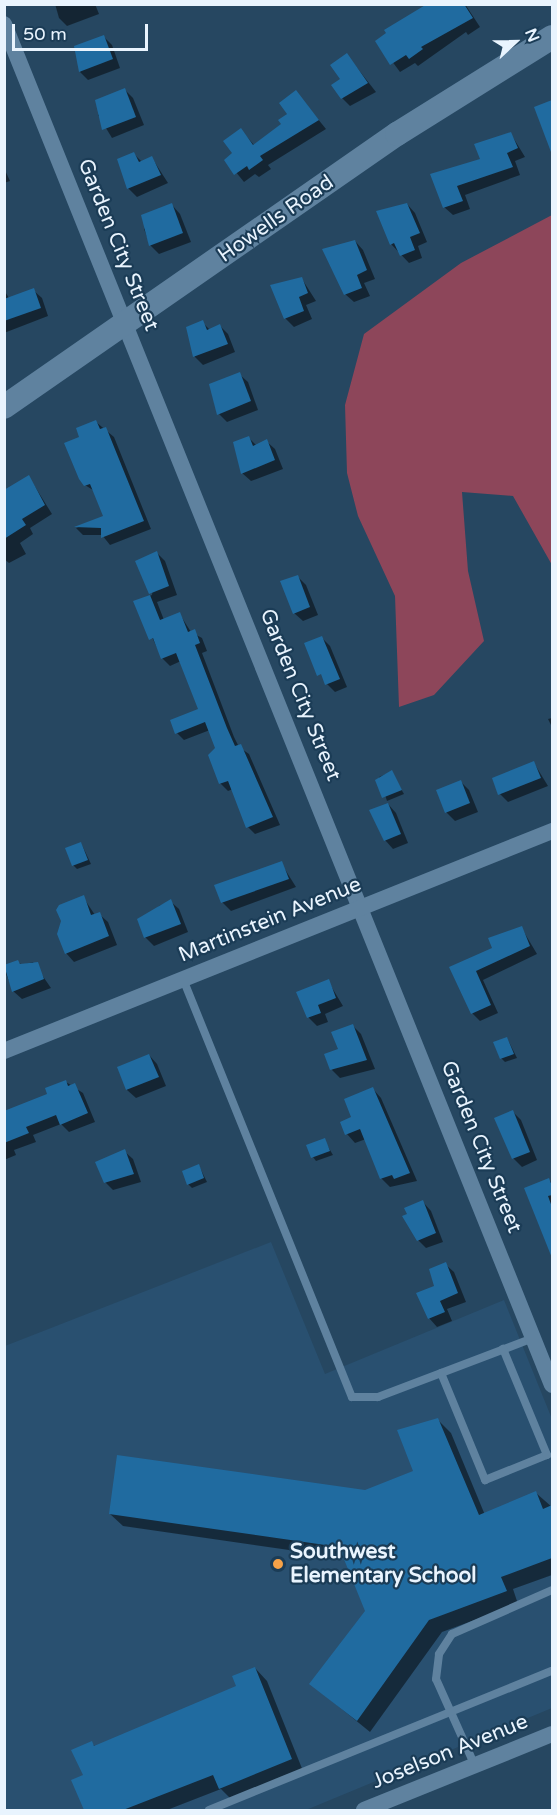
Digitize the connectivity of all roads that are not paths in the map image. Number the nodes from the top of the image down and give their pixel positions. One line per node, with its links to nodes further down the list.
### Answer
1 (6, 32): 3 (street, Garden City Street)
2 (552, 37): 3 (street, Howells Road)
3 (127, 325): 4 (street, Howells Road); 6 (street, Garden City Street)
4 (4, 407)
5 (552, 831): 6 (street, Martinstein Avenue)
6 (362, 908): 7 (street, Martinstein Avenue); 9 (street, Garden City Street)
7 (183, 979): 8 (street, Martinstein Avenue); 11 (lane)
8 (4, 1051)
9 (533, 1338): 10 (lane); 12 (street, Garden City Street)
10 (503, 1349): 11 (lane); 11 (lane)
11 (441, 1373)
12 (552, 1385)
13 (552, 1590): 15 (lane)
14 (552, 1671): 15 (lane)
15 (451, 1712): 17 (lane); 18 (lane)
16 (552, 1734): 17 (street, Joselson Avenue)
17 (475, 1766): 19 (street, Joselson Avenue)
18 (208, 1810)
19 (364, 1810)

